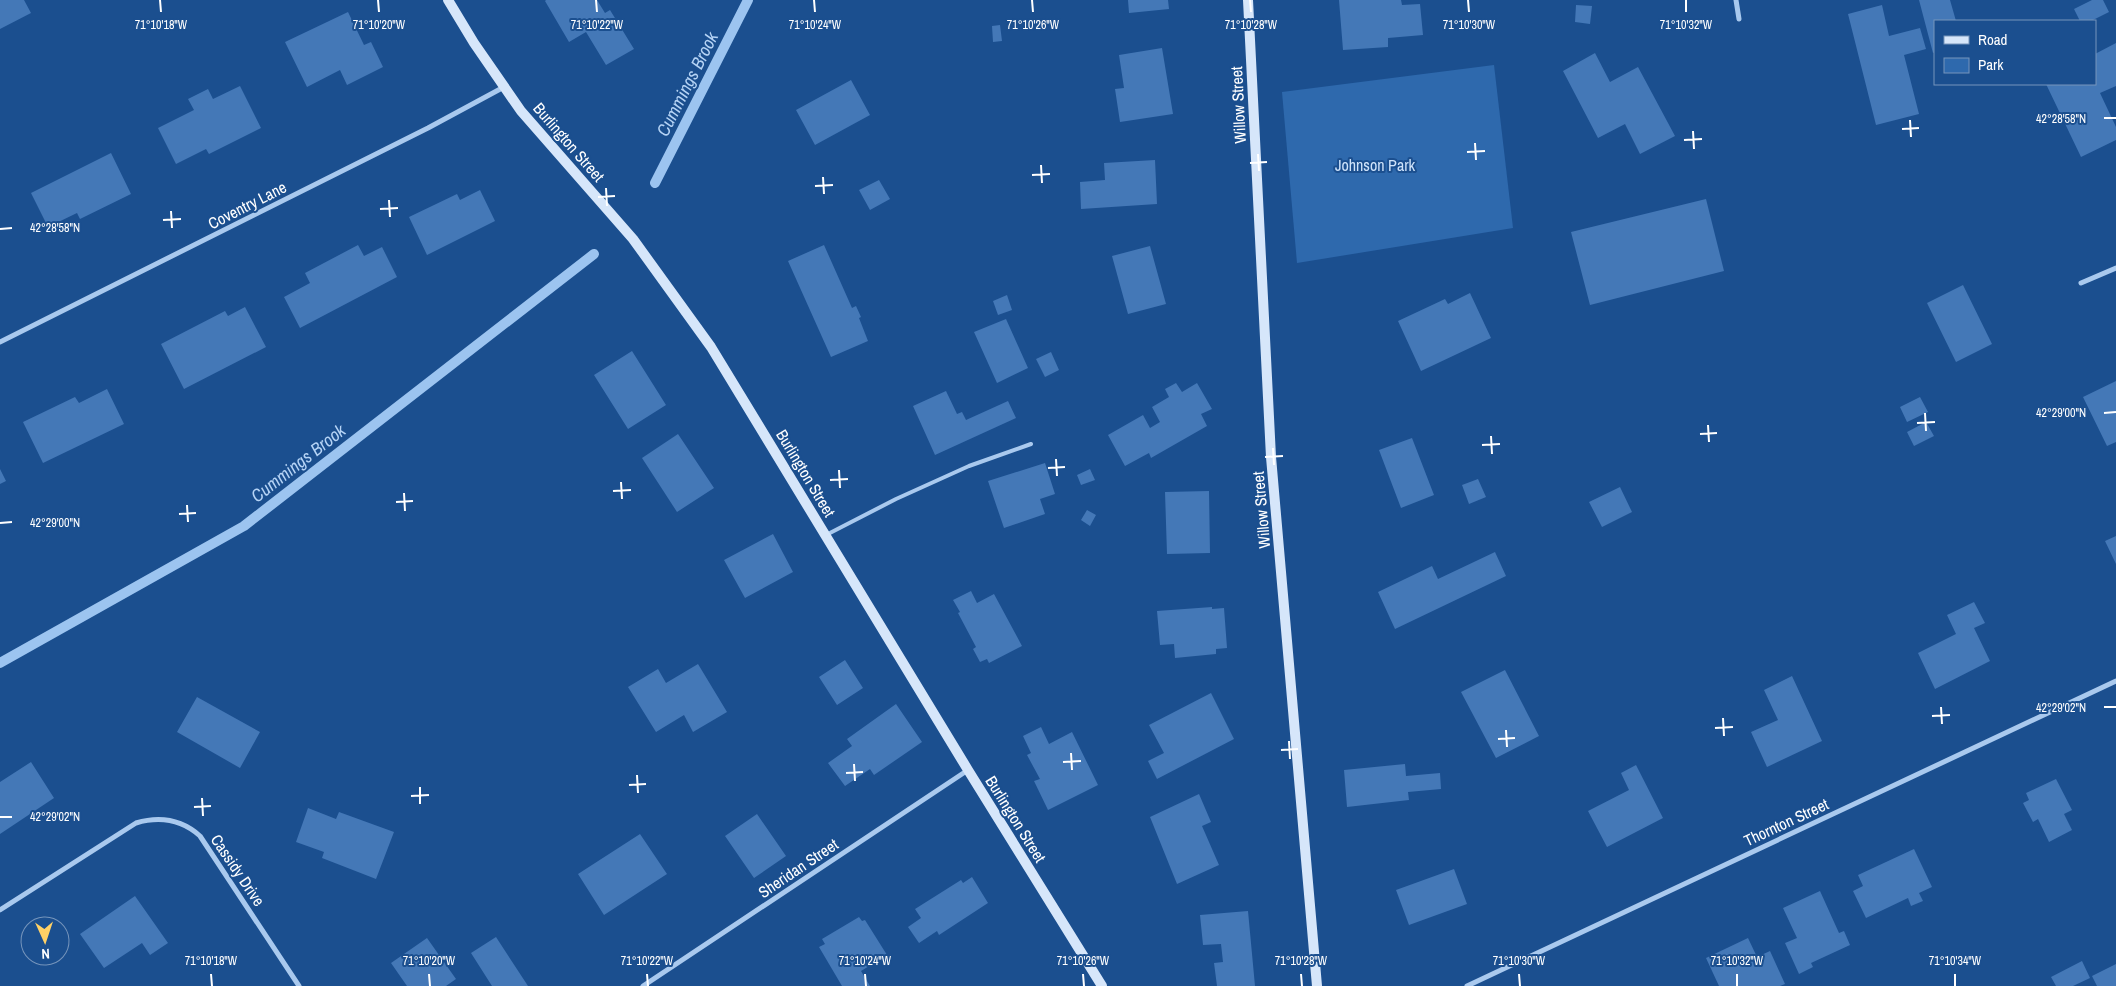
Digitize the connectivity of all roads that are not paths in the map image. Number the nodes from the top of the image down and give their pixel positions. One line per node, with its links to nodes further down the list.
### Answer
1 (448, 0): 5 (street, Burlington Street)
2 (1248, 0): 17 (street, Willow Street)
3 (1736, 0): 4 (street)
4 (1739, 20)
5 (504, 87): 8 (street, Coventry Lane); 10 (street, Burlington Street)
6 (2116, 268): 7 (street)
7 (2081, 283)
8 (0, 342)
9 (1031, 444): 10 (lane)
10 (826, 535): 12 (street, Burlington Street)
11 (2116, 681): 18 (street, Thornton Street)
12 (968, 770): 15 (street, Sheridan Street); 16 (street, Burlington Street)
13 (0, 910): 14 (street, Cassidy Drive)
14 (299, 986)
15 (643, 986)
16 (1102, 986)
17 (1317, 986)
18 (1467, 986)

